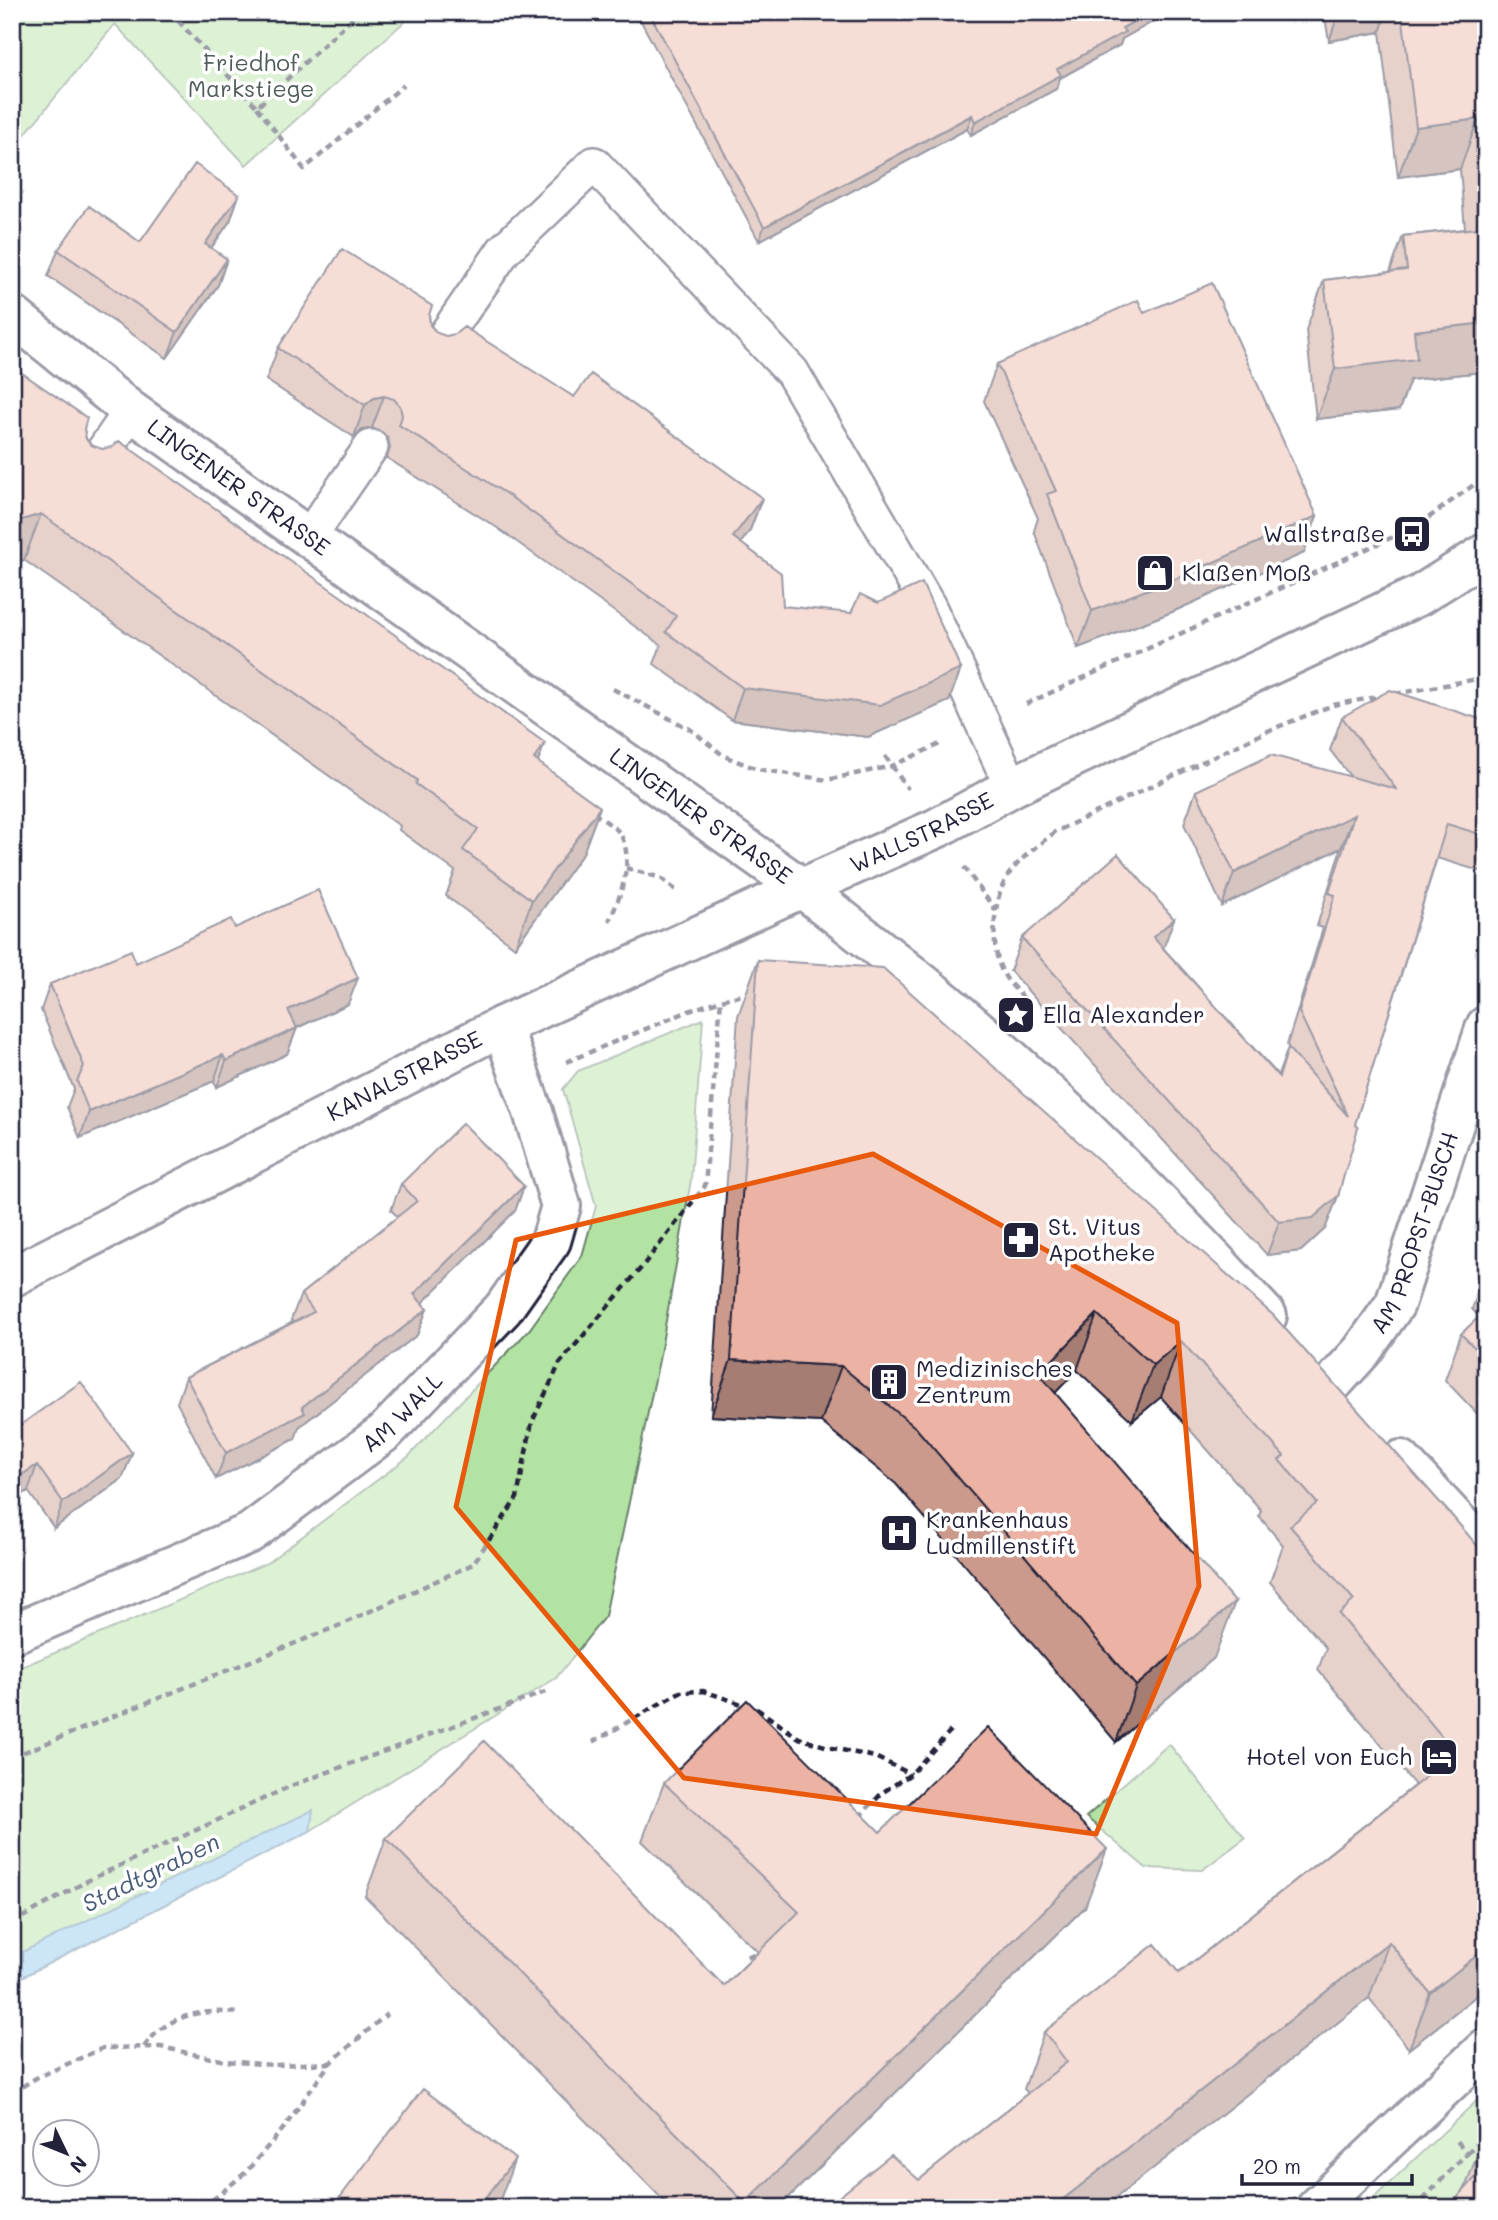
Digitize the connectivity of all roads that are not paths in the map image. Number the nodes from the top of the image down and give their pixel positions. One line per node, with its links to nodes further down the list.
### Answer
1 (12, 315): 3 (street, LINGENER STRASSE)
2 (436, 349): 10 (lane)
3 (131, 411): 5 (lane); 6 (street, LINGENER STRASSE)
4 (371, 447): 6 (lane)
5 (86, 475)
6 (309, 537): 11 (street, LINGENER STRASSE)
7 (1486, 553): 9 (street, WALLSTRASSE)
8 (1486, 577): 9 (street, WALLSTRASSE)
9 (1420, 596): 10 (street, WALLSTRASSE)
10 (1012, 787): 11 (street, WALLSTRASSE)
11 (802, 888): 12 (street, KANALSTRASSE); 15 (street, LINGENER STRASSE)
12 (502, 1026): 14 (street, KANALSTRASSE); 17 (street, AM WALL)
13 (1486, 1026): 15 (street, AM PROPST-BUSCH)
14 (12, 1277)
15 (1331, 1385): 16 (street, LINGENER STRASSE)
16 (1486, 1552)
17 (12, 1634)
18 (1486, 2048): 19 (street)
19 (1317, 2208)

